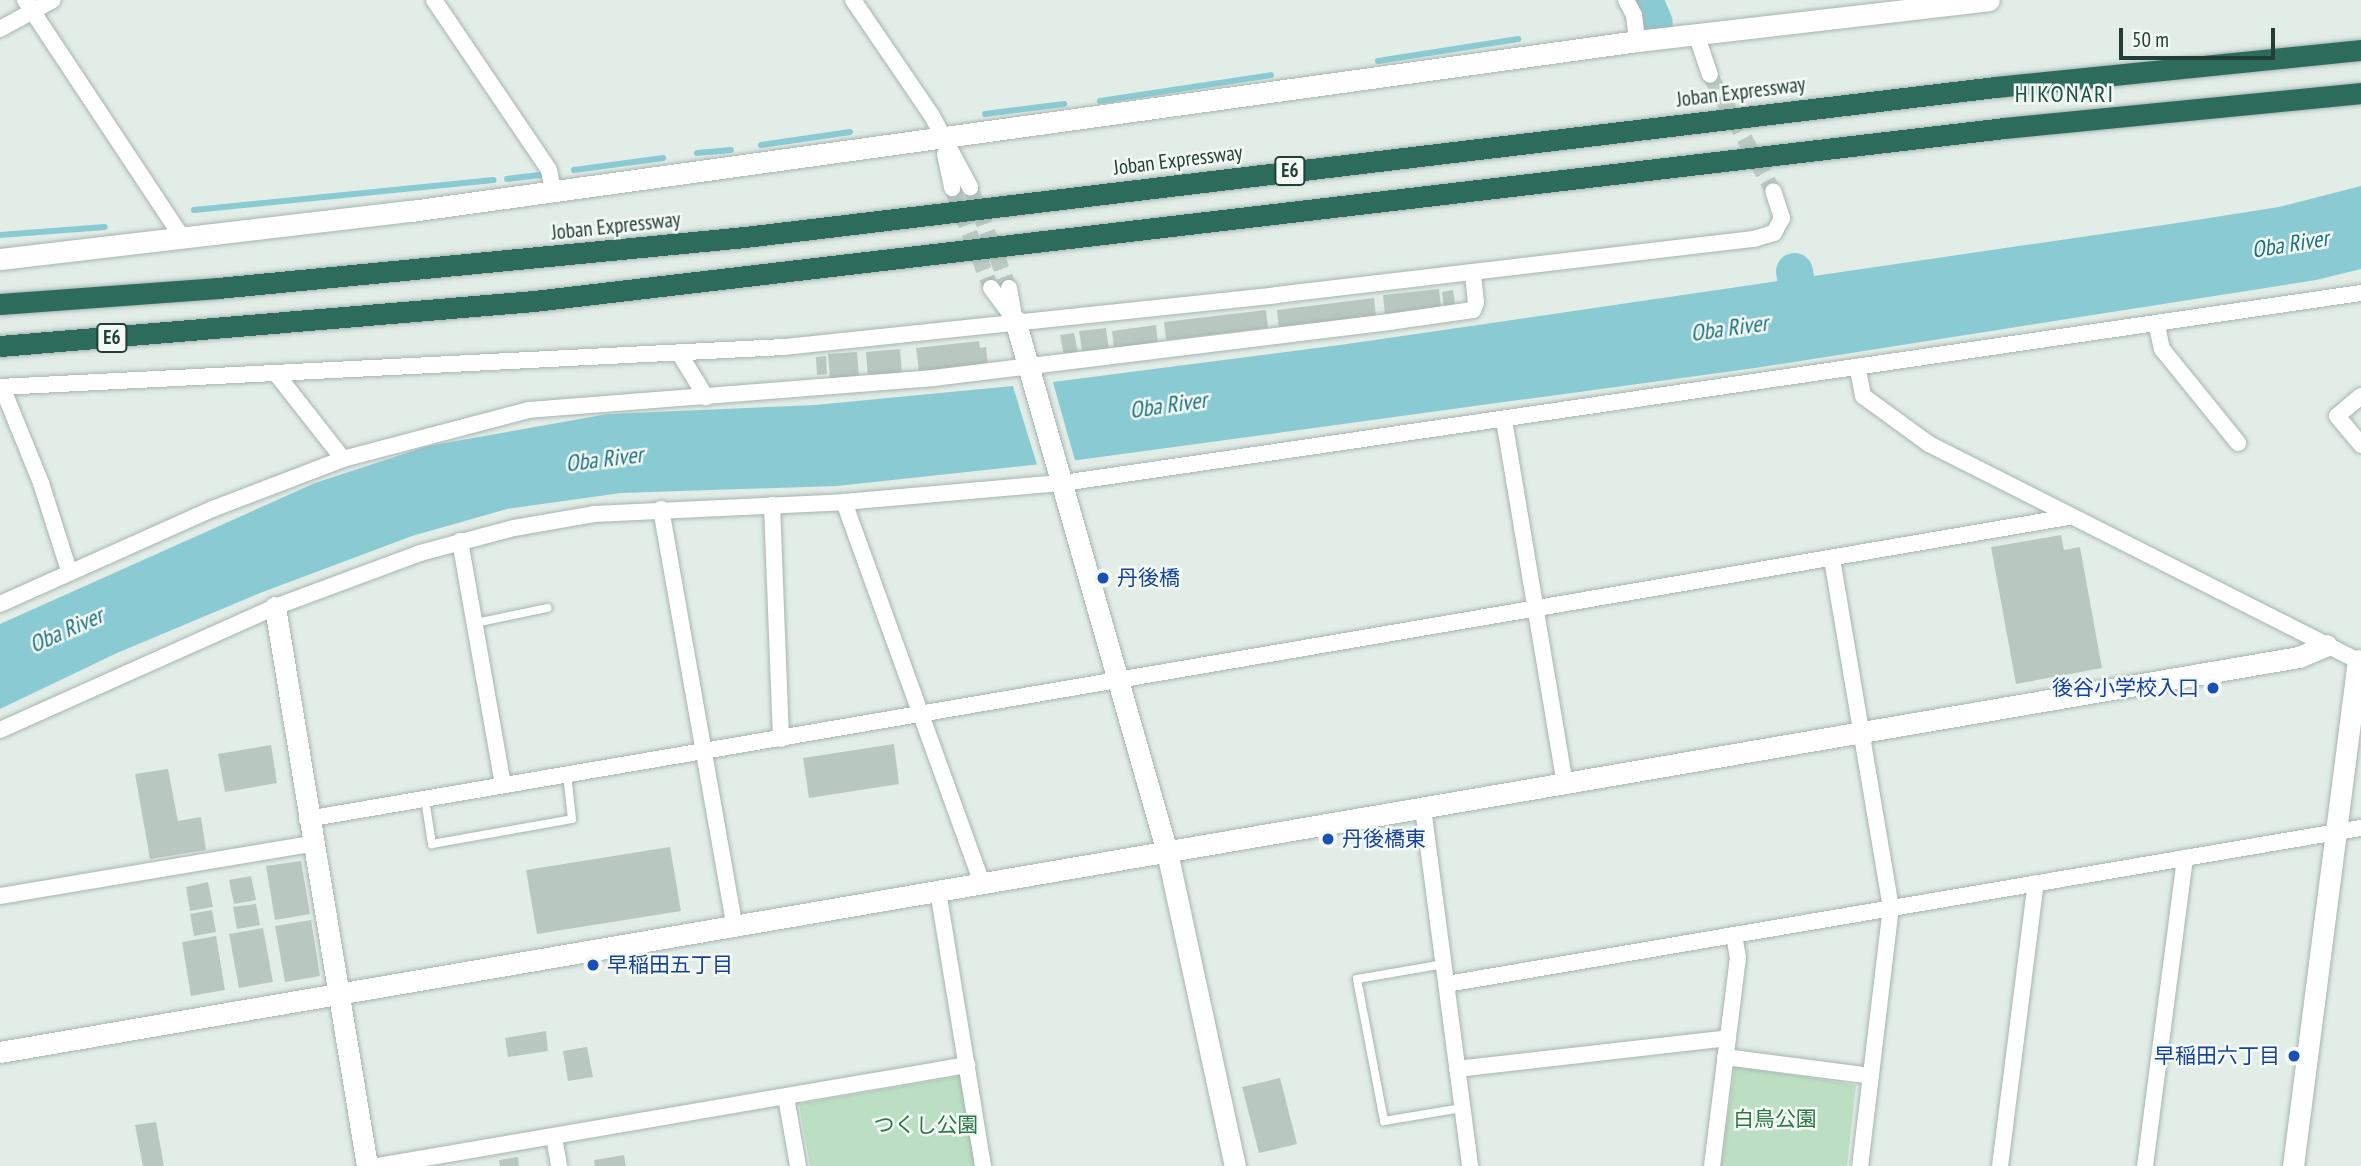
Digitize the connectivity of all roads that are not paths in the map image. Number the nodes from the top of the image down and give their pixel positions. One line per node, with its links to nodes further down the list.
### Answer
1 (53, 0): 6 (street)
2 (434, 0): 16 (street)
3 (853, 0): 13 (street)
4 (1626, 0): 9 (street)
5 (1989, 0): 8 (street)
6 (29, 6): 7 (street); 18 (street)
7 (0, 29)
8 (1696, 34): 9 (street); 11 (street)
9 (1637, 41): 13 (street)
10 (2361, 50): 24 (highway, Joban Expressway / E6)
11 (1710, 75)
12 (2361, 93): 27 (highway, E6)
13 (942, 138): 14 (street); 15 (street); 16 (street)
14 (970, 187)
15 (953, 188)
16 (553, 191): 18 (street)
17 (1773, 191): 20 (street)
18 (184, 240): 19 (street)
19 (0, 259)
20 (1473, 272): 25 (street); 30 (street)
21 (991, 288): 25 (street)
22 (1009, 288): 25 (street)
23 (2361, 293): 26 (street)
24 (0, 304)
25 (1015, 320): 28 (street); 30 (street)
26 (2157, 327): 29 (street); 36 (street)
27 (0, 346)
28 (679, 353): 31 (street); 34 (street)
29 (1858, 370): 35 (street); 43 (street)
30 (1030, 371): 34 (street); 39 (street)
31 (278, 376): 32 (street); 38 (street)
32 (1, 387): 46 (street)
33 (2361, 396): 37 (street)
34 (706, 397): 38 (street)
35 (1504, 420): 39 (street); 50 (street)
36 (2238, 443)
37 (2361, 445)
38 (343, 459): 46 (street)
39 (1061, 478): 40 (street); 54 (street)
40 (844, 502): 41 (street); 55 (street)
41 (772, 505): 42 (street); 58 (street)
42 (661, 509): 44 (street); 59 (street)
43 (2069, 517): 45 (street); 52 (street)
44 (460, 541): 48 (street); 51 (street)
45 (1832, 559): 50 (street); 57 (street)
46 (69, 571): 47 (street)
47 (0, 604)
48 (275, 607): 56 (street); 65 (street)
49 (547, 608): 51 (lane)
50 (1537, 609): 54 (street); 61 (street)
51 (475, 623): 62 (street)
52 (2327, 645): 53 (street); 57 (street)
53 (2360, 661): 67 (street)
54 (1117, 680): 55 (street); 69 (street)
55 (921, 714): 58 (street); 71 (street)
56 (0, 730)
57 (1863, 732): 61 (street); 75 (street)
58 (781, 739): 59 (street)
59 (704, 751): 60 (street); 76 (street)
60 (567, 774): 62 (street); 63 (lane)
61 (1565, 784): 64 (street)
62 (503, 785): 63 (street)
63 (425, 799): 65 (street)
64 (1423, 808): 69 (street); 78 (street)
65 (307, 819): 68 (street)
66 (2361, 828): 67 (street)
67 (2335, 832): 70 (street); 101 (street)
68 (312, 844): 74 (street); 80 (street)
69 (1167, 852): 71 (street); 95 (street)
70 (2185, 858): 72 (street); 100 (street)
71 (982, 883): 73 (street)
72 (2036, 883): 75 (street); 99 (street)
73 (938, 891): 76 (street); 84 (street)
74 (0, 896)
75 (1891, 907): 77 (street); 86 (street)
76 (734, 925): 80 (street)
77 (1734, 935): 79 (street); 81 (street)
78 (1444, 964): 79 (street); 88 (lane)
79 (1447, 984): 85 (street)
80 (338, 993): 82 (street); 90 (street)
81 (1728, 1038): 83 (street); 85 (street)
82 (0, 1052)
83 (1725, 1057): 86 (street); 97 (street)
84 (967, 1065): 87 (street); 94 (street)
85 (1457, 1069): 88 (street)
86 (1871, 1076): 98 (street)
87 (786, 1097): 89 (street); 93 (street)
88 (1462, 1108): 96 (street)
89 (554, 1137): 91 (street); 92 (street)
90 (367, 1166)
91 (377, 1166)
92 (559, 1166)
93 (797, 1166)
94 (983, 1166)
95 (1235, 1166)
96 (1470, 1166)
97 (1712, 1166)
98 (1860, 1166)
99 (2000, 1166)
100 (2145, 1166)
101 (2293, 1166)

